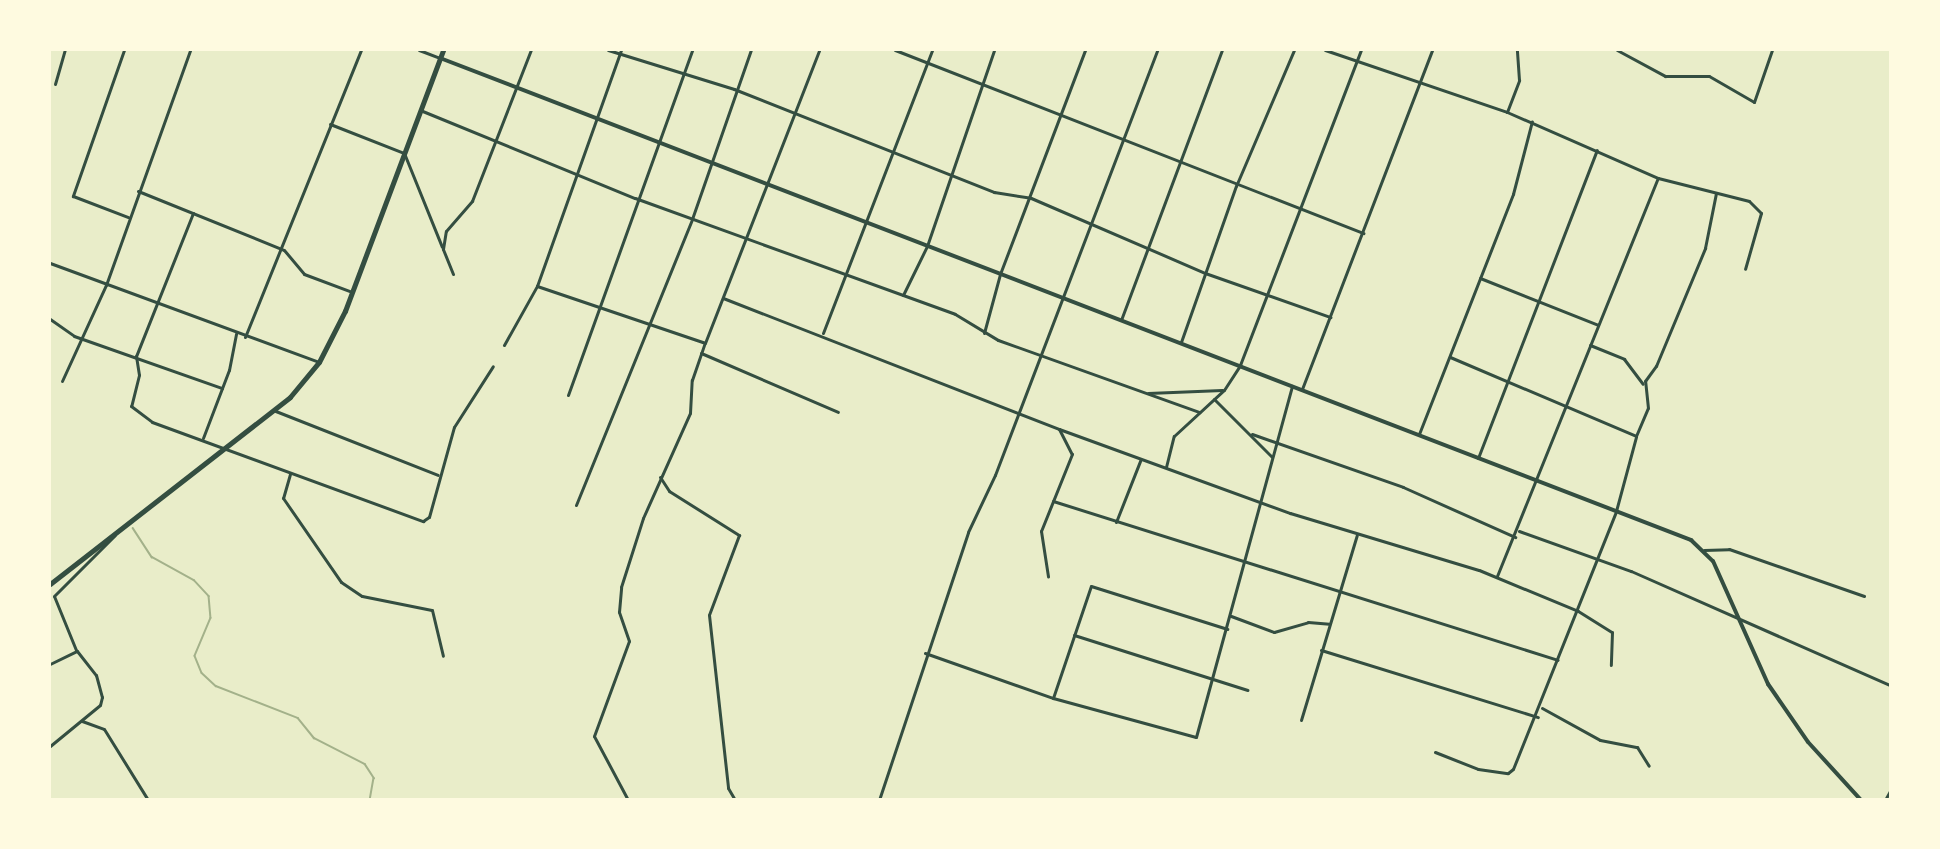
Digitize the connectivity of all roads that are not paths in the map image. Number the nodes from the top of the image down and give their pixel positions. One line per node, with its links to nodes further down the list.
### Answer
1 (65, 50): 31 (street)
2 (123, 50): 61 (street)
3 (190, 50): 55 (street)
4 (361, 50): 41 (street)
5 (419, 50): 26 (street)
6 (443, 50): 26 (highway)
7 (531, 50): 33 (street)
8 (608, 50): 25 (street)
9 (692, 50): 29 (street)
10 (751, 50): 34 (street)
11 (819, 50): 36 (street)
12 (895, 50): 28 (street)
13 (932, 50): 28 (street)
14 (994, 50): 32 (street)
15 (1084, 50): 39 (street)
16 (1156, 50): 42 (street)
17 (1222, 50): 49 (street)
18 (1294, 50): 54 (street)
19 (1325, 50): 27 (street)
20 (1361, 50): 27 (street)
21 (1432, 50): 30 (street)
22 (1517, 50): 37 (street)
23 (1617, 50): 24 (street)
24 (1772, 50)
25 (620, 51): 29 (street); 38 (street)
26 (440, 58): 33 (street); 35 (highway)
27 (1356, 63): 30 (street); 59 (street)
28 (927, 64): 32 (street); 46 (street)
29 (682, 72): 34 (street); 44 (street)
30 (1421, 82): 37 (street); 65 (street)
31 (55, 84)
32 (980, 84): 39 (street); 51 (street)
33 (516, 88): 38 (street); 43 (street)
34 (734, 88): 36 (street); 48 (street)
35 (420, 111): 43 (street); 47 (highway)
36 (794, 112): 46 (street); 53 (street)
37 (1507, 112): 40 (street)
38 (593, 118): 44 (street); 50 (street)
39 (1060, 118): 42 (street); 58 (street)
40 (1532, 122): 45 (street); 77 (street)
41 (330, 124): 47 (street); 70 (street)
42 (1122, 141): 49 (street); 64 (street)
43 (498, 142): 50 (street); 68 (street)
44 (654, 143): 48 (street); 57 (street)
45 (1597, 150): 52 (street); 85 (street)
46 (894, 152): 51 (street); 63 (street)
47 (404, 153): 68 (street); 80 (highway)
48 (708, 164): 53 (street); 62 (street)
49 (1179, 164): 54 (street); 69 (street)
50 (574, 173): 57 (street); 79 (street)
51 (953, 176): 58 (street); 67 (street)
52 (1658, 178): 56 (street); 92 (street)
53 (767, 186): 63 (street); 66 (street)
54 (1236, 186): 59 (street); 74 (street)
55 (138, 191): 60 (street); 61 (street)
56 (1716, 193): 72 (street); 112 (street)
57 (635, 198): 62 (street); 86 (street)
58 (1031, 198): 64 (street); 76 (street)
59 (1300, 212): 65 (street); 82 (street)
60 (194, 213): 70 (street); 87 (street)
61 (128, 217): 78 (street)
62 (692, 219): 66 (street); 90 (street)
63 (863, 222): 67 (street); 73 (street)
64 (1087, 224): 69 (street); 83 (street)
65 (1363, 234): 88 (street)
66 (747, 238): 73 (street); 84 (street)
67 (927, 246): 76 (street); 81 (street)
68 (443, 249): 75 (street)
69 (1148, 249): 74 (street); 91 (street)
70 (284, 250): 80 (street); 96 (street)
71 (50, 263): 78 (street)
72 (1745, 269)
73 (844, 273): 81 (street); 95 (street)
74 (1205, 273): 82 (street); 98 (street)
75 (453, 274)
76 (1000, 274): 83 (street); 93 (street)
77 (1480, 278): 85 (street); 105 (street)
78 (106, 285): 87 (street); 97 (street)
79 (537, 286): 86 (street); 100 (street)
80 (352, 292): 106 (highway)
81 (903, 295): 93 (street)
82 (1268, 295): 88 (street); 107 (street)
83 (1059, 296): 91 (street); 103 (street)
84 (723, 298): 95 (street); 99 (street)
85 (1542, 301): 92 (street); 110 (street)
86 (599, 305): 90 (street); 117 (street)
87 (159, 307): 94 (street); 104 (street)
88 (1330, 317): 114 (street)
89 (50, 319): 97 (street)
90 (648, 320): 99 (street); 141 (street)
91 (1121, 320): 98 (street)
92 (1598, 325): 101 (street)
93 (984, 333): 103 (street)
94 (236, 334): 96 (street); 113 (street)
95 (823, 334): 121 (street)
96 (245, 337): 106 (street)
97 (82, 339): 104 (street); 109 (street)
98 (1180, 342): 107 (street)
99 (705, 343): 102 (street)
100 (504, 345)
101 (1589, 345): 112 (street); 119 (street)
102 (701, 353): 122 (street); 137 (street)
103 (1037, 354): 116 (street); 121 (street)
104 (136, 356): 113 (street); 128 (street)
105 (1450, 357): 110 (street); 125 (street)
106 (319, 362): 120 (highway)
107 (1240, 365): 111 (street); 115 (street)
108 (493, 366): 136 (street)
109 (62, 381)
110 (1509, 383): 119 (street); 132 (street)
111 (1292, 386): 114 (street); 129 (street)
112 (1644, 386): 127 (street)
113 (222, 388): 128 (street)
114 (1302, 389): 125 (street)
115 (1224, 390): 116 (street); 118 (street)
116 (1146, 393): 123 (street)
117 (568, 395)
118 (1214, 399): 123 (street); 126 (street)
119 (1565, 408): 127 (street); 138 (street)
120 (273, 410): 130 (highway); 136 (street)
121 (1016, 411): 124 (street); 164 (street)
122 (838, 412)
123 (1199, 412): 134 (street)
124 (1059, 429): 133 (street); 139 (street)
125 (1419, 434): 132 (street)
126 (1252, 435): 129 (street); 131 (street)
127 (1636, 436): 142 (street)
128 (203, 438): 130 (street)
129 (1276, 443): 131 (street); 147 (street)
130 (225, 449): 135 (street); 145 (highway)
131 (1272, 457): 140 (street)
132 (1478, 458): 138 (street)
133 (1140, 461): 134 (street); 143 (street)
134 (1166, 467): 140 (street)
135 (290, 474): 136 (street); 165 (street)
136 (438, 475)
137 (660, 477): 182 (street); 183 (street)
138 (1537, 480): 142 (street); 144 (street)
139 (1053, 501): 143 (street); 151 (street)
140 (1262, 503): 146 (street); 150 (street)
141 (576, 505)
142 (1616, 512): 148 (street); 149 (street)
143 (1116, 522): 150 (street)
144 (1519, 531): 147 (street); 149 (street)
145 (115, 533): 153 (highway); 162 (street)
146 (1357, 535): 152 (street); 154 (street)
147 (1515, 537): 152 (street)
148 (1704, 550): 155 (street); 158 (street)
149 (1598, 560): 156 (street); 158 (street)
150 (1246, 565): 154 (street); 157 (street)
151 (1048, 576)
152 (1496, 577): 156 (street)
153 (50, 584)
154 (1340, 592): 159 (street); 166 (street)
155 (1864, 596)
156 (1578, 611): 166 (street); 168 (street)
157 (1231, 616): 159 (street); 160 (street)
158 (1742, 623): 170 (street); 185 (street)
159 (1329, 624): 163 (street)
160 (1227, 629): 161 (street); 169 (street)
161 (1074, 635): 169 (street); 172 (street)
162 (76, 650): 167 (street); 176 (street)
163 (1321, 650): 174 (street); 175 (street)
164 (925, 653): 172 (street); 184 (street)
165 (443, 656)
166 (1558, 660): 173 (street)
167 (50, 664)
168 (1611, 664)
169 (1212, 680): 171 (street); 172 (street)
170 (1890, 685)
171 (1247, 690)
172 (1053, 698)
173 (1541, 708): 174 (street); 179 (street)
174 (1538, 717): 178 (street)
175 (1301, 720)
176 (82, 721): 177 (street); 181 (street)
177 (50, 746)
178 (1435, 752)
179 (1648, 766)
180 (1890, 791): 186 (street)
181 (148, 800)
182 (628, 800)
183 (735, 800)
184 (879, 800)
185 (1861, 800)
186 (1885, 800)

